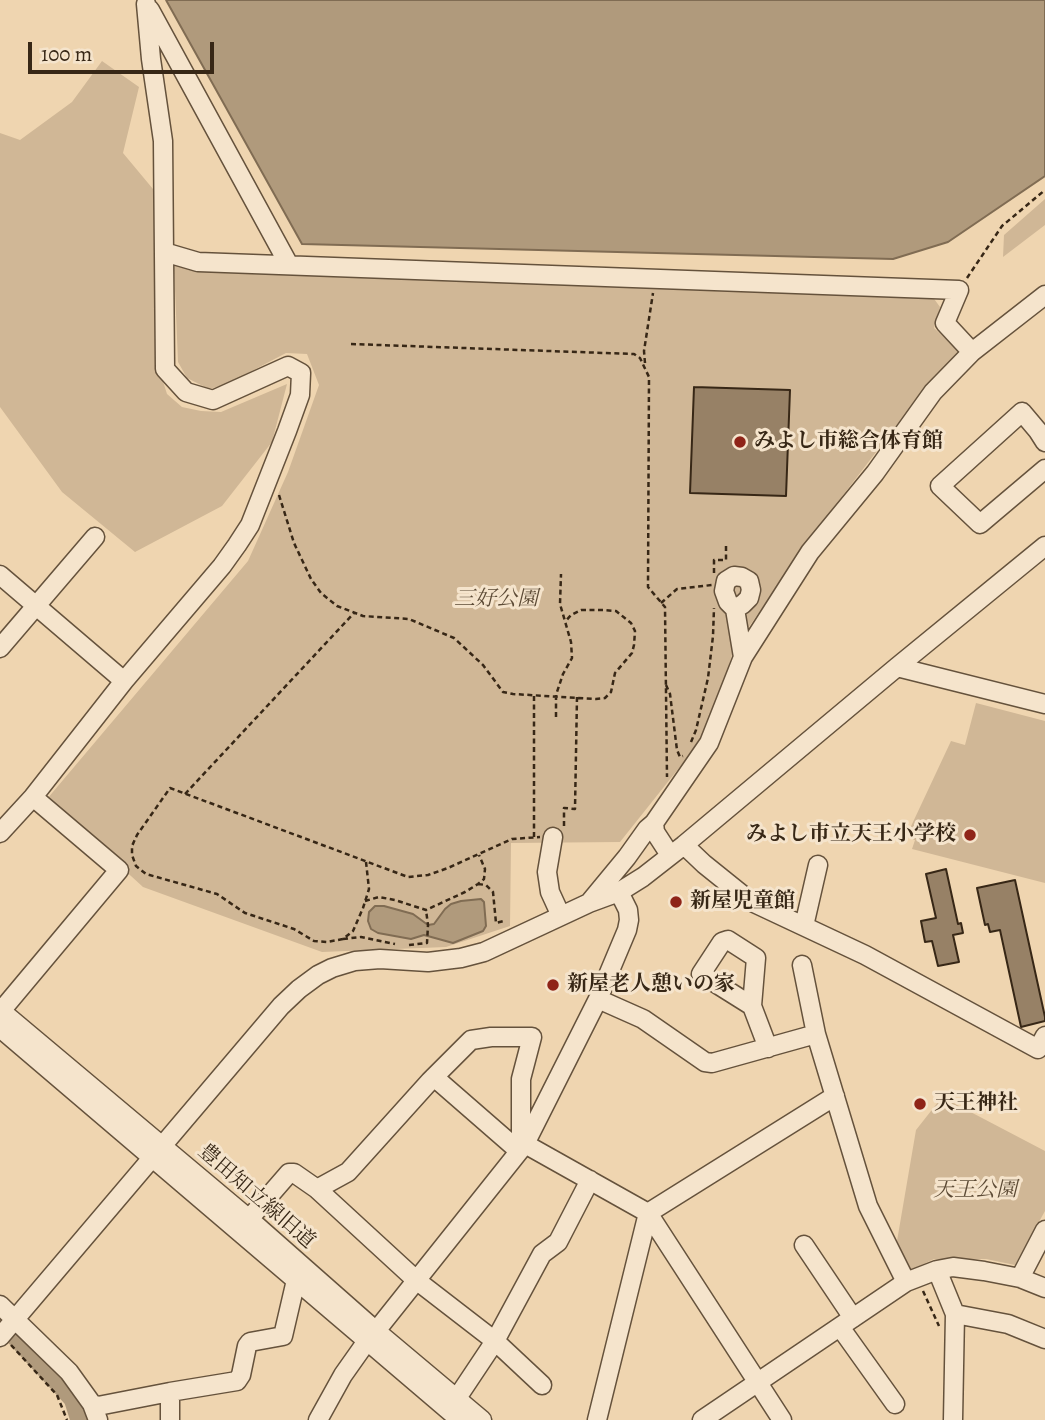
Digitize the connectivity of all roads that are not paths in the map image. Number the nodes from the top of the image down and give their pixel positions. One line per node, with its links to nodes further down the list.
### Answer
1 (144, 2): 2 (street); 3 (street)
2 (164, 252): 3 (street); 16 (street)
3 (289, 265): 5 (street)
4 (1043, 301): 5 (street)
5 (972, 352): 14 (street)
6 (1045, 442): 7 (street)
7 (1045, 469)
8 (95, 537): 11 (street)
9 (1045, 546): 15 (street)
10 (0, 575): 11 (street)
11 (36, 606): 13 (street); 16 (street)
12 (735, 609): 14 (street)
13 (0, 648)
14 (743, 657): 19 (street)
15 (897, 667): 17 (street); 22 (street)
16 (124, 681): 18 (street)
17 (1045, 704)
18 (33, 797): 20 (street); 31 (street)
19 (654, 823): 22 (street); 25 (street)
20 (0, 833)
21 (553, 837): 26 (street)
22 (677, 850): 24 (street); 27 (street)
23 (818, 865): 27 (street)
24 (619, 892): 25 (street); 29 (street)
25 (589, 903): 26 (street)
26 (561, 916): 38 (street)
27 (804, 926): 33 (street)
28 (802, 965): 32 (street)
29 (598, 999): 34 (street); 37 (street)
30 (752, 1006): 34 (street)
31 (0, 1016): 38 (street, 豊田知立線旧道)
32 (816, 1034): 34 (street); 36 (street)
33 (1045, 1036)
34 (768, 1048)
35 (434, 1077): 37 (street); 37 (street); 40 (street)
36 (835, 1096): 41 (street); 49 (street)
37 (522, 1147): 39 (street); 48 (street)
38 (157, 1152): 42 (street, 豊田知立線旧道); 47 (street, 豊田知立線旧道); 54 (street)
39 (590, 1180): 41 (street); 57 (street)
40 (317, 1189): 42 (street); 48 (street)
41 (648, 1213): 58 (street); 69 (street)
42 (249, 1219): 55 (street, 豊田知立線旧道)
43 (1045, 1230): 46 (street)
44 (804, 1245): 53 (street)
45 (937, 1270): 46 (street); 49 (street); 52 (street)
46 (1020, 1278): 50 (street)
47 (296, 1280): 55 (street, 豊田知立線旧道); 60 (street)
48 (416, 1280): 55 (street); 57 (street)
49 (911, 1280): 53 (street)
50 (1045, 1288)
51 (0, 1305): 54 (street)
52 (955, 1314): 56 (street); 71 (street)
53 (847, 1322): 58 (street); 62 (street)
54 (4, 1331): 63 (street)
55 (371, 1336): 61 (street, 豊田知立線旧道); 65 (street, 豊田知立線旧道); 67 (street)
56 (1045, 1339)
57 (495, 1341): 59 (street); 61 (street)
58 (757, 1382): 64 (street); 70 (street)
59 (542, 1385)
60 (170, 1392): 63 (street); 66 (street)
61 (457, 1398): 68 (street, 豊田知立線旧道)
62 (895, 1404)
63 (95, 1412)
64 (710, 1418)
65 (457, 1419)
66 (170, 1420)
67 (318, 1420)
68 (482, 1420)
69 (597, 1420)
70 (782, 1420)
71 (953, 1420)

